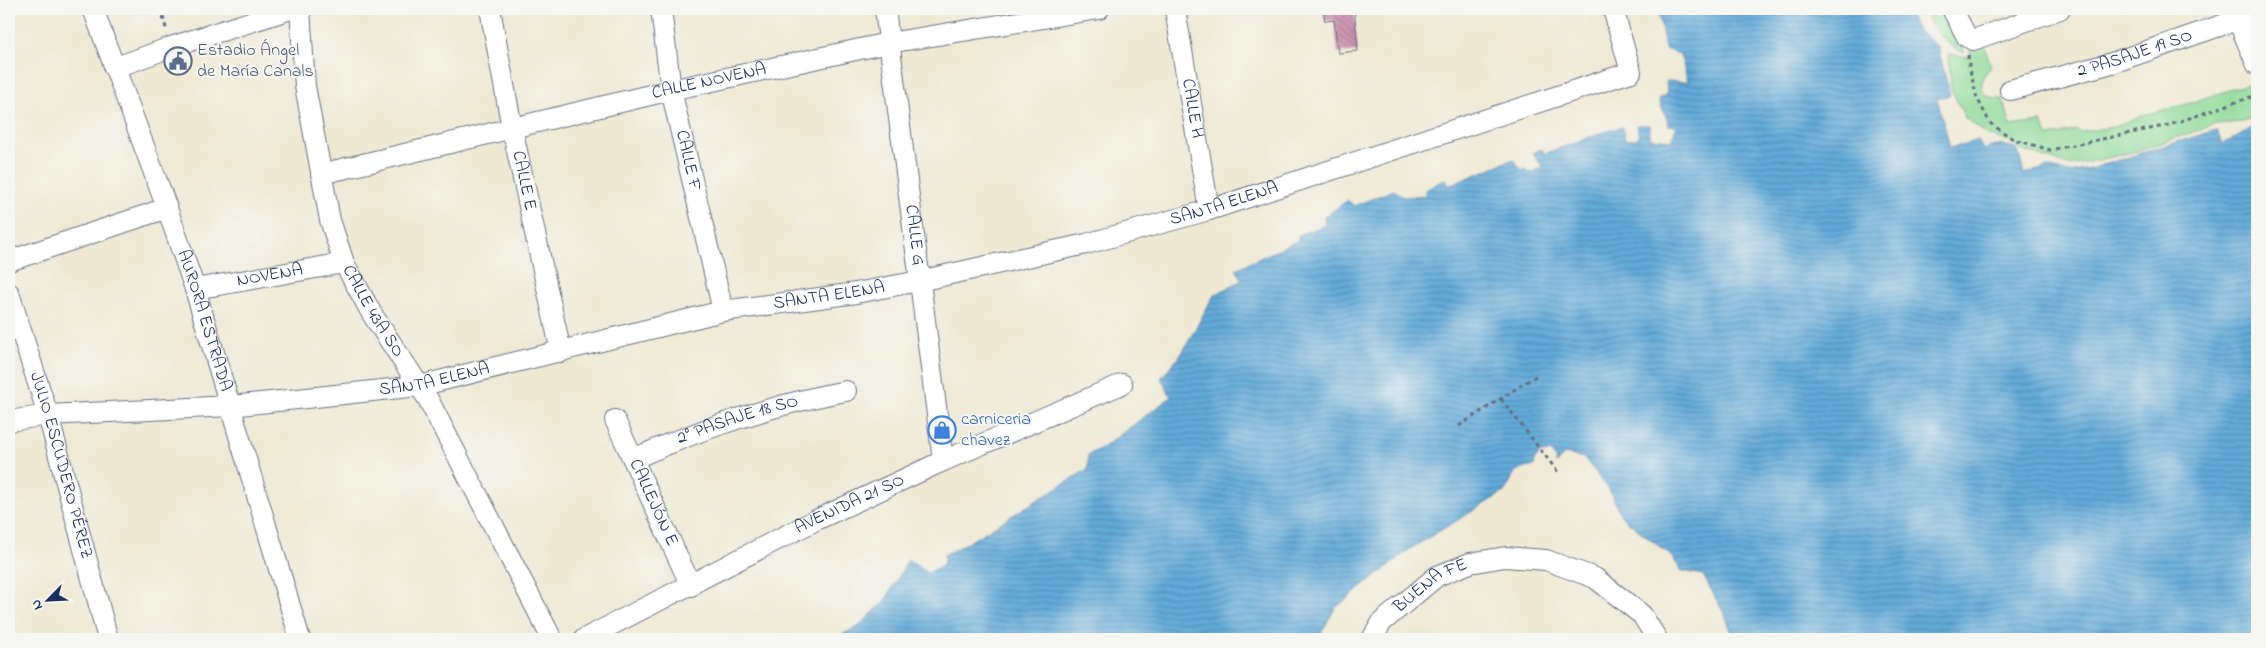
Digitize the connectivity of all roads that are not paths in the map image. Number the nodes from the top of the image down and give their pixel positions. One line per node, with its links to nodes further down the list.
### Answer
1 (93, 9): 16 (street, AURORA ESTRADA)
2 (291, 9): 16 (street)
3 (300, 9): 20 (street, CALLE 43A SO)
4 (490, 9): 19 (street, CALLE E)
5 (661, 9): 17 (street, CALLE F)
6 (885, 9): 14 (street, CALLE G)
7 (1099, 9): 14 (street, CALLE NOVENA)
8 (1175, 9): 22 (street, CALLE H)
9 (1613, 9): 22 (street, SANTA ELENA)
10 (1952, 9): 11 (street)
11 (2060, 9)
12 (2257, 13): 13 (street, 2 PASAJE 19 SO)
13 (2235, 15): 15 (street); 18 (street, 2 PASAJE 19 SO)
14 (888, 42): 17 (street, CALLE NOVENA); 25 (street, CALLE G)
15 (2257, 65)
16 (114, 68): 21 (street, AURORA ESTRADA)
17 (671, 90): 19 (street, CALLE NOVENA); 28 (street, CALLE F)
18 (2010, 90)
19 (512, 128): 20 (street, CALLE NOVENA); 29 (street, CALLE E)
20 (321, 174): 24 (street, CALLE 43A SO)
21 (167, 208): 23 (street); 26 (street, AURORA ESTRADA)
22 (1209, 210): 25 (street, SANTA ELENA)
23 (9, 261)
24 (344, 263): 26 (street, NOVENA); 31 (street, CALLE 43A SO)
25 (919, 281): 28 (street, SANTA ELENA); 38 (street, CALLE G)
26 (195, 289): 33 (street, AURORA ESTRADA)
27 (9, 293): 34 (street, JULIO ESCUDERO PÉREZ)
28 (723, 311): 29 (street, SANTA ELENA)
29 (561, 352): 31 (street, SANTA ELENA)
30 (1122, 384): 38 (street, AVENIDA 21 SO)
31 (419, 386): 33 (street, SANTA ELENA); 42 (street, CALLE 43A SO)
32 (846, 391): 37 (street, 2° PASAJE 18 SO)
33 (231, 406): 34 (street, SANTA ELENA); 41 (street, AURORA ESTRADA)
34 (48, 415): 36 (street, SANTA ELENA); 40 (street, JULIO ESCUDERO PÉREZ)
35 (616, 420): 37 (street, CALLEJÓN E)
36 (9, 421)
37 (633, 458): 39 (street, CALLEJÓN E)
38 (943, 461): 39 (street, AVENIDA 21 SO)
39 (691, 586): 43 (street, AVENIDA 21 SO)
40 (108, 639)
41 (300, 639)
42 (552, 639)
43 (584, 639)
44 (1372, 639): 45 (street, BUENA FE)
45 (1657, 639)

